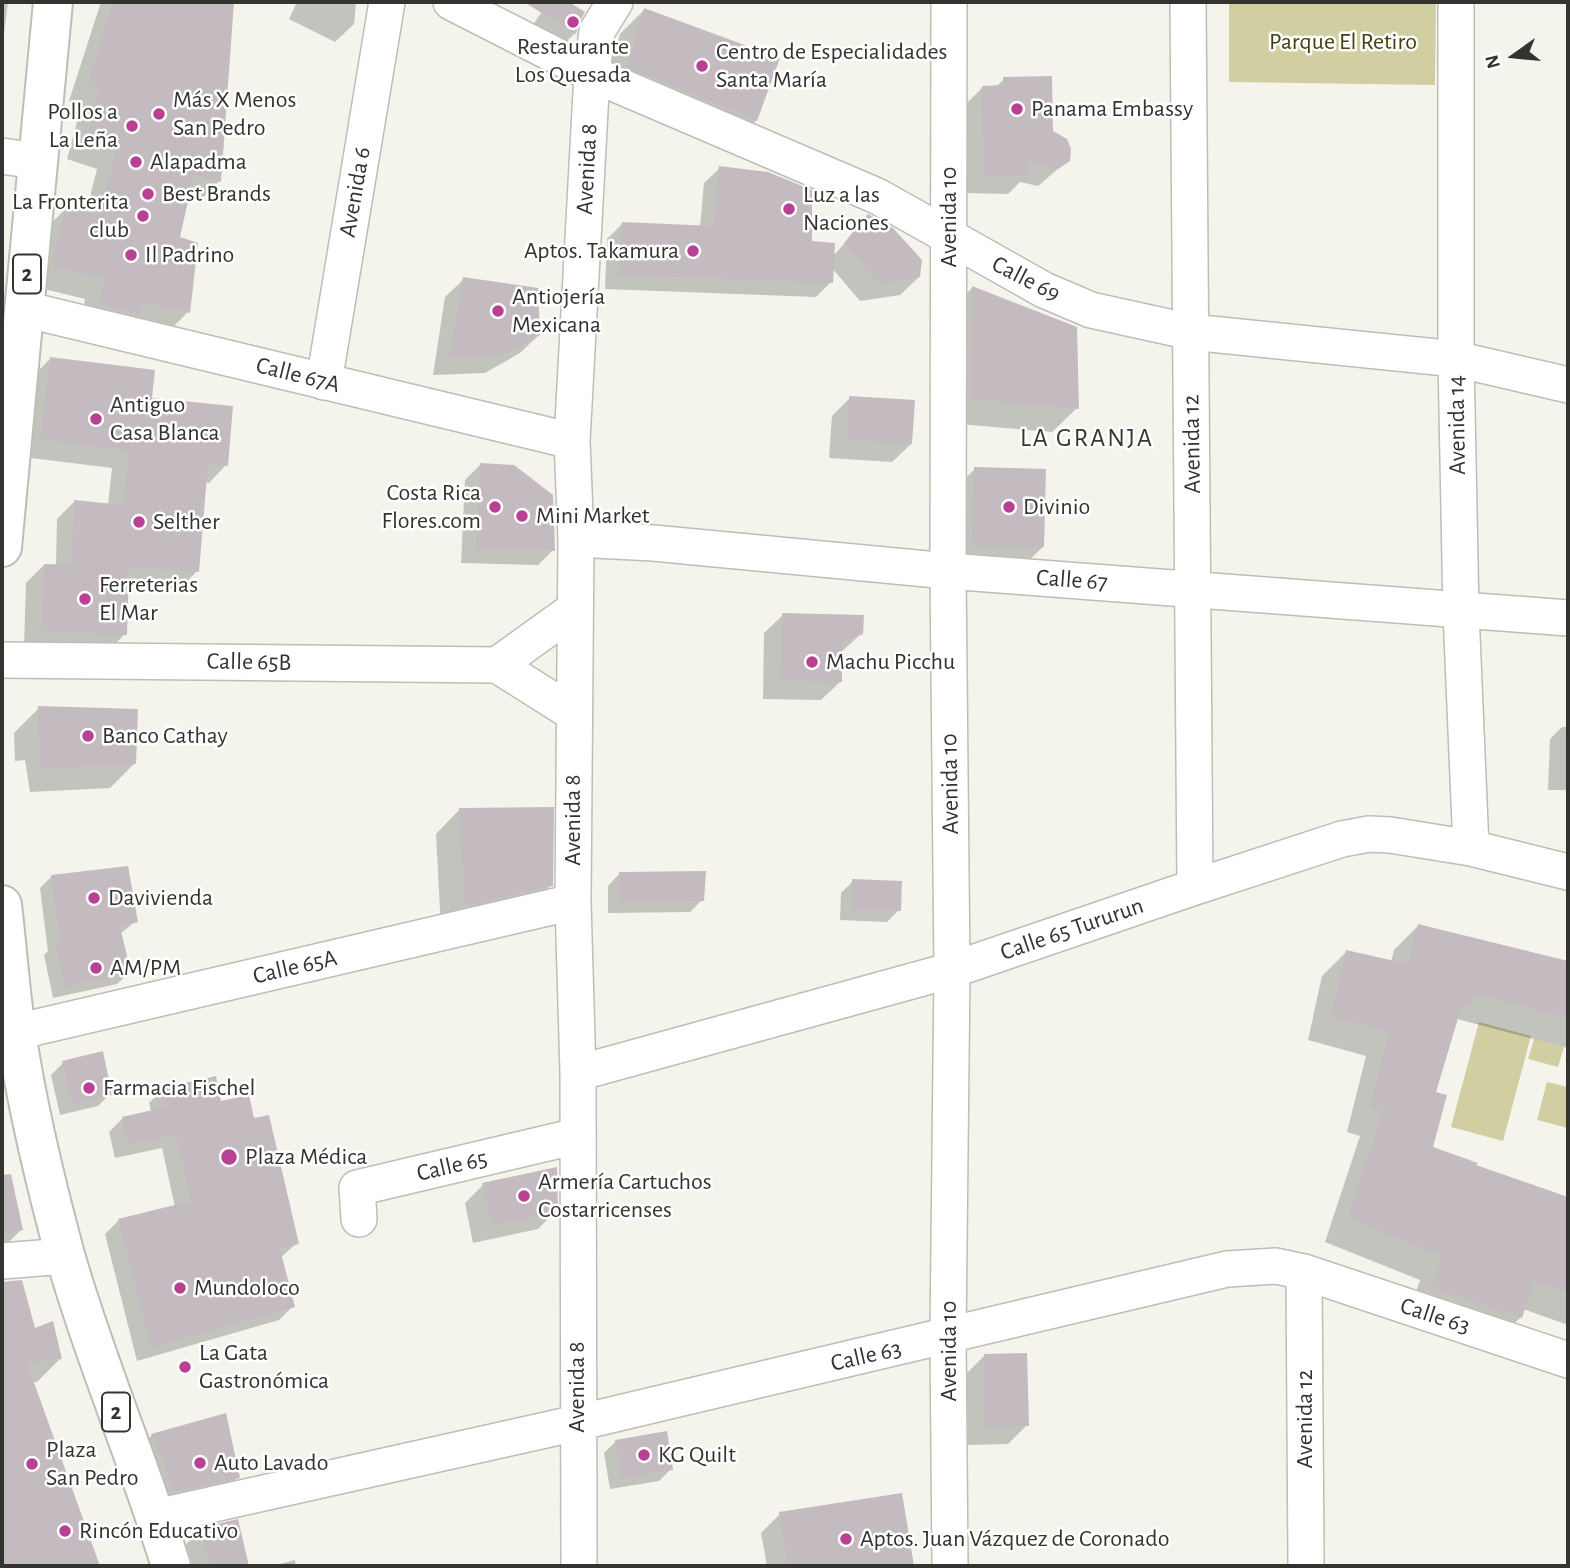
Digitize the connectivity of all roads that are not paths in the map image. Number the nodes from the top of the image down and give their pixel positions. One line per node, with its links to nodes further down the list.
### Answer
1 (53, 2): 9 (highway, 2)
2 (387, 2): 14 (street, Avenida 6)
3 (450, 2): 8 (street, Calle 69)
4 (615, 2): 8 (street, Avenida 8)
5 (949, 2): 10 (street, Avenida 10)
6 (1188, 2): 12 (street, Avenida 12)
7 (1456, 2): 13 (street, Avenida 14)
8 (592, 74): 10 (street, Calle 69); 16 (street, Avenida 8)
9 (20, 159): 11 (highway, 2)
10 (949, 238): 12 (street, Calle 69); 20 (street, Avenida 10)
11 (24, 309): 14 (street, Calle 67A); 17 (highway, 2)
12 (1191, 332): 13 (street, Calle 69); 21 (street, Avenida 12)
13 (1456, 359): 15 (street, Calle 69); 23 (street, Avenida 14)
14 (324, 382): 16 (street, Calle 67A)
15 (1568, 385)
16 (572, 441): 18 (street, Avenida 8)
17 (2, 536): 19 (highway, 2)
18 (576, 539): 20 (street, Calle 67); 22 (street, Avenida 8)
19 (2, 547)
20 (948, 571): 21 (street, Calle 67); 34 (street, Avenida 10)
21 (1194, 589): 23 (street, Calle 67); 30 (street, Avenida 12)
22 (575, 609): 26 (street); 27 (street, Avenida 8)
23 (1461, 612): 24 (street, Calle 67); 28 (street, Avenida 14)
24 (1568, 618)
25 (2, 660): 26 (street, Calle 65B)
26 (497, 664): 27 (street)
27 (573, 713): 31 (street, Avenida 8)
28 (1471, 848): 29 (street, Calle 65 Tururun); 30 (street, Calle 65 Tururun)
29 (1568, 872)
30 (1195, 887): 34 (street, Calle 65 Tururun)
31 (573, 902): 35 (street, Calle 65A); 36 (street, Avenida 8)
32 (2, 905): 33 (highway, 2)
33 (5, 965): 35 (highway, 2)
34 (952, 970): 36 (street, Calle 65 Tururun); 42 (street, Avenida 10)
35 (16, 1031): 39 (highway, 2)
36 (578, 1073): 37 (street, Avenida 8)
37 (577, 1136): 38 (street, Calle 65); 44 (street, Avenida 8)
38 (359, 1219)
39 (66, 1256): 40 (street); 45 (highway, 2)
40 (2, 1261)
41 (1304, 1272): 42 (street, Calle 63); 43 (street, Calle 63); 49 (street, Avenida 12)
42 (948, 1337): 44 (street, Calle 63); 48 (street, Avenida 10)
43 (1568, 1360)
44 (577, 1423): 45 (street, Calle 63); 47 (street, Avenida 8)
45 (156, 1517): 46 (highway, 2)
46 (171, 1566)
47 (579, 1566)
48 (950, 1566)
49 (1306, 1566)

